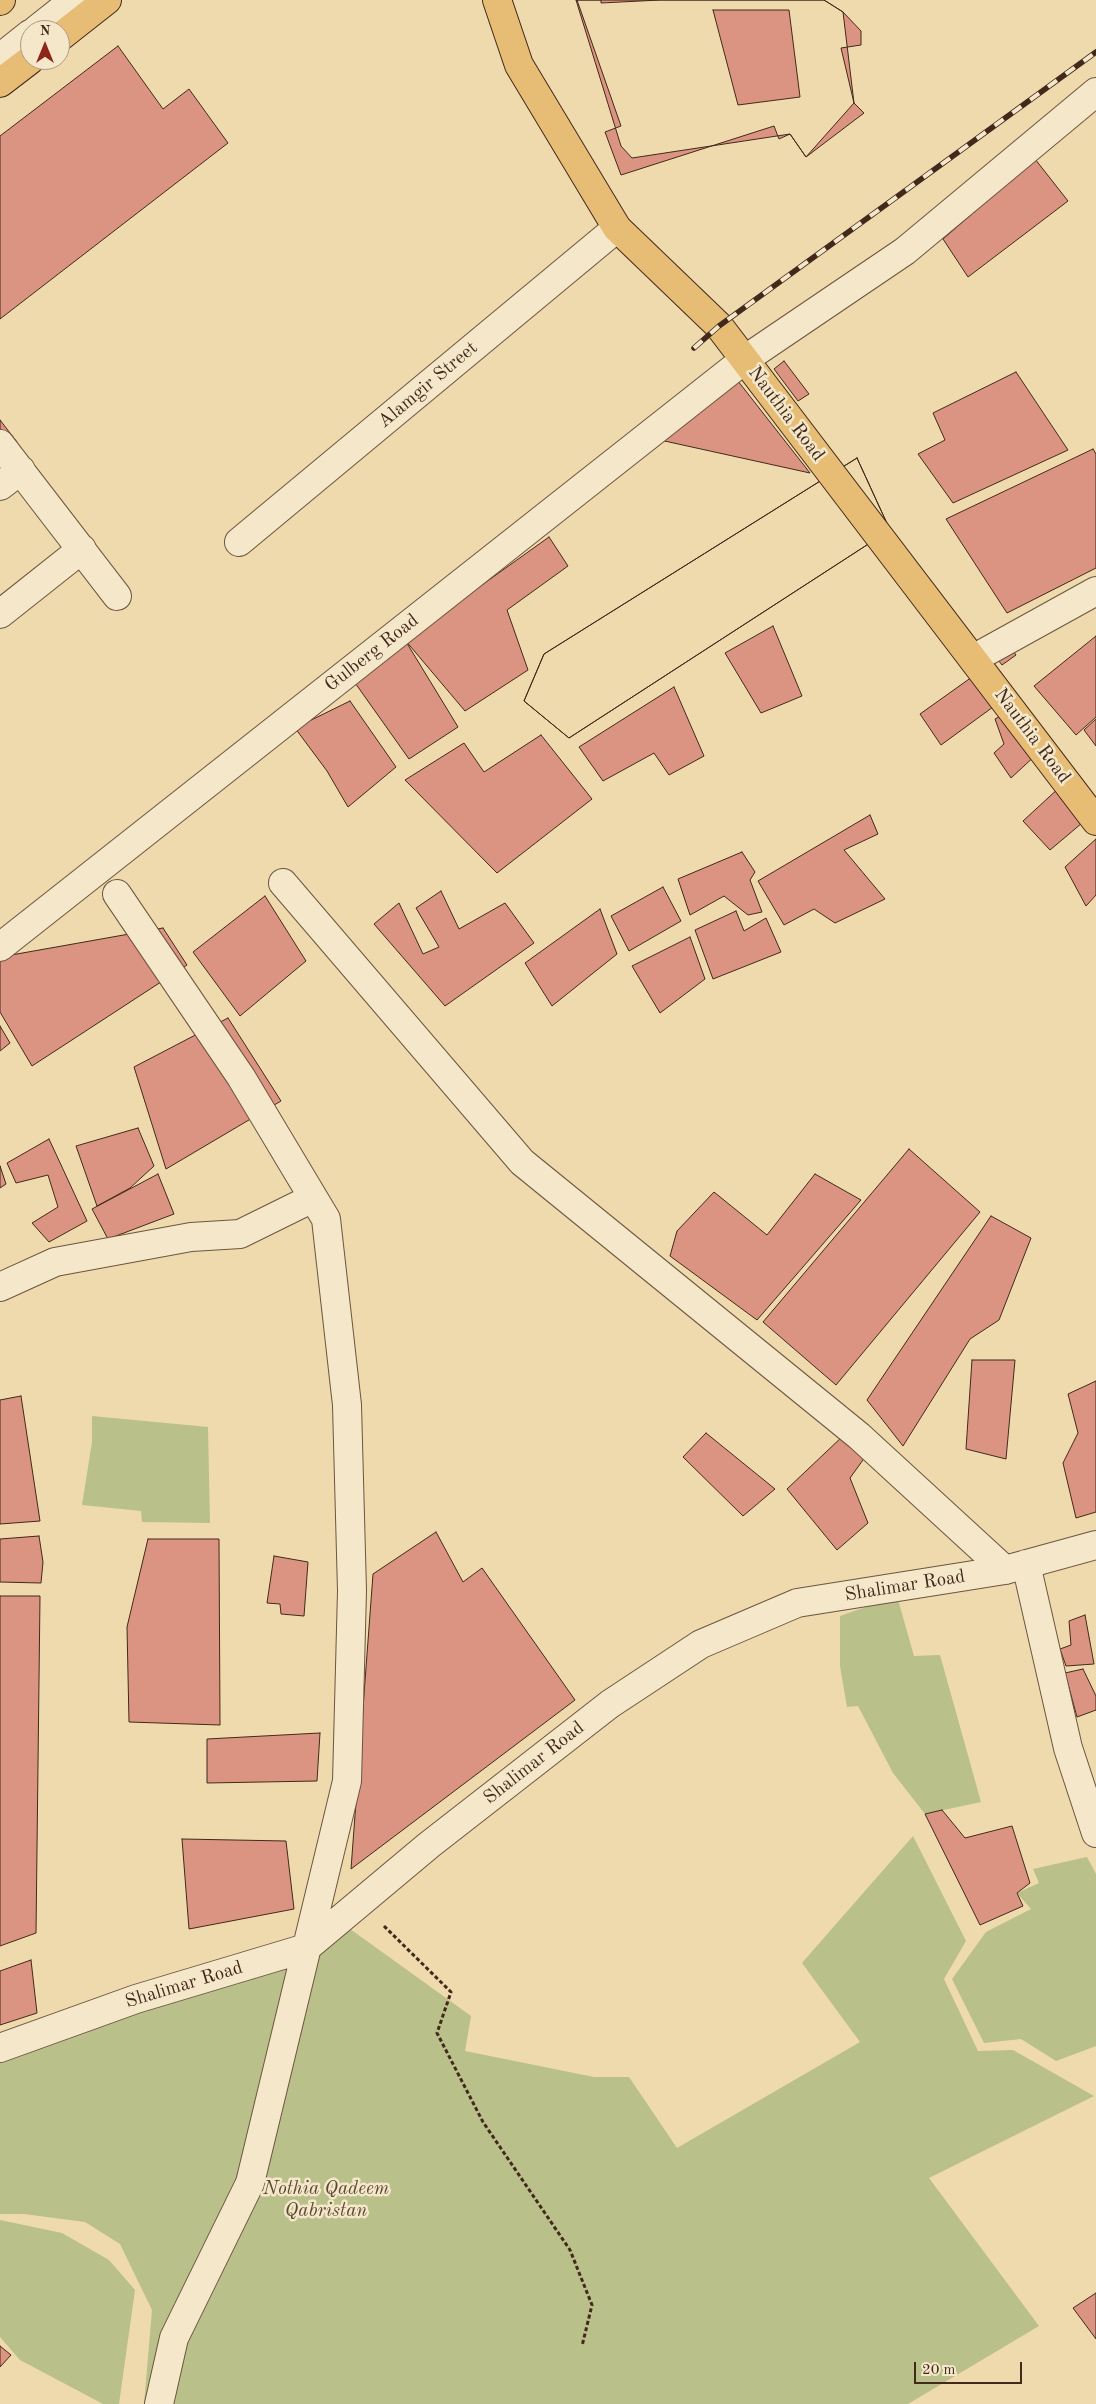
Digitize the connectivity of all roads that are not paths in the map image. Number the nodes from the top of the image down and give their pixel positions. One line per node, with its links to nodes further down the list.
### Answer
1 (74, 0): 4 (street)
2 (107, 0): 5 (main road)
3 (497, 0): 11 (main road, Nauthia Road)
4 (49, 20)
5 (70, 29)
6 (20, 42): 7 (street)
7 (0, 58)
8 (20, 68): 9 (main road)
9 (0, 83)
10 (1096, 92): 12 (street, Gulberg Road)
11 (618, 228): 12 (main road, Nauthia Road); 15 (street, Alamgir Street)
12 (744, 360): 20 (main road, Nauthia Road); 24 (street, Gulberg Road)
13 (0, 444): 14 (street)
14 (10, 478): 16 (street)
15 (239, 542)
16 (82, 549): 18 (street); 19 (street)
17 (1096, 591): 20 (street)
18 (117, 596)
19 (0, 614)
20 (973, 659): 21 (main road, Nauthia Road)
21 (1096, 820)
22 (283, 883): 28 (street)
23 (117, 894): 25 (street)
24 (0, 947)
25 (313, 1198): 26 (street); 30 (street)
26 (0, 1288)
27 (1096, 1545): 28 (street, Shalimar Road)
28 (1015, 1567): 29 (street); 30 (street, Shalimar Road)
29 (1096, 1833)
30 (306, 1948): 31 (street, Shalimar Road); 32 (street)
31 (0, 2048)
32 (159, 2404)

